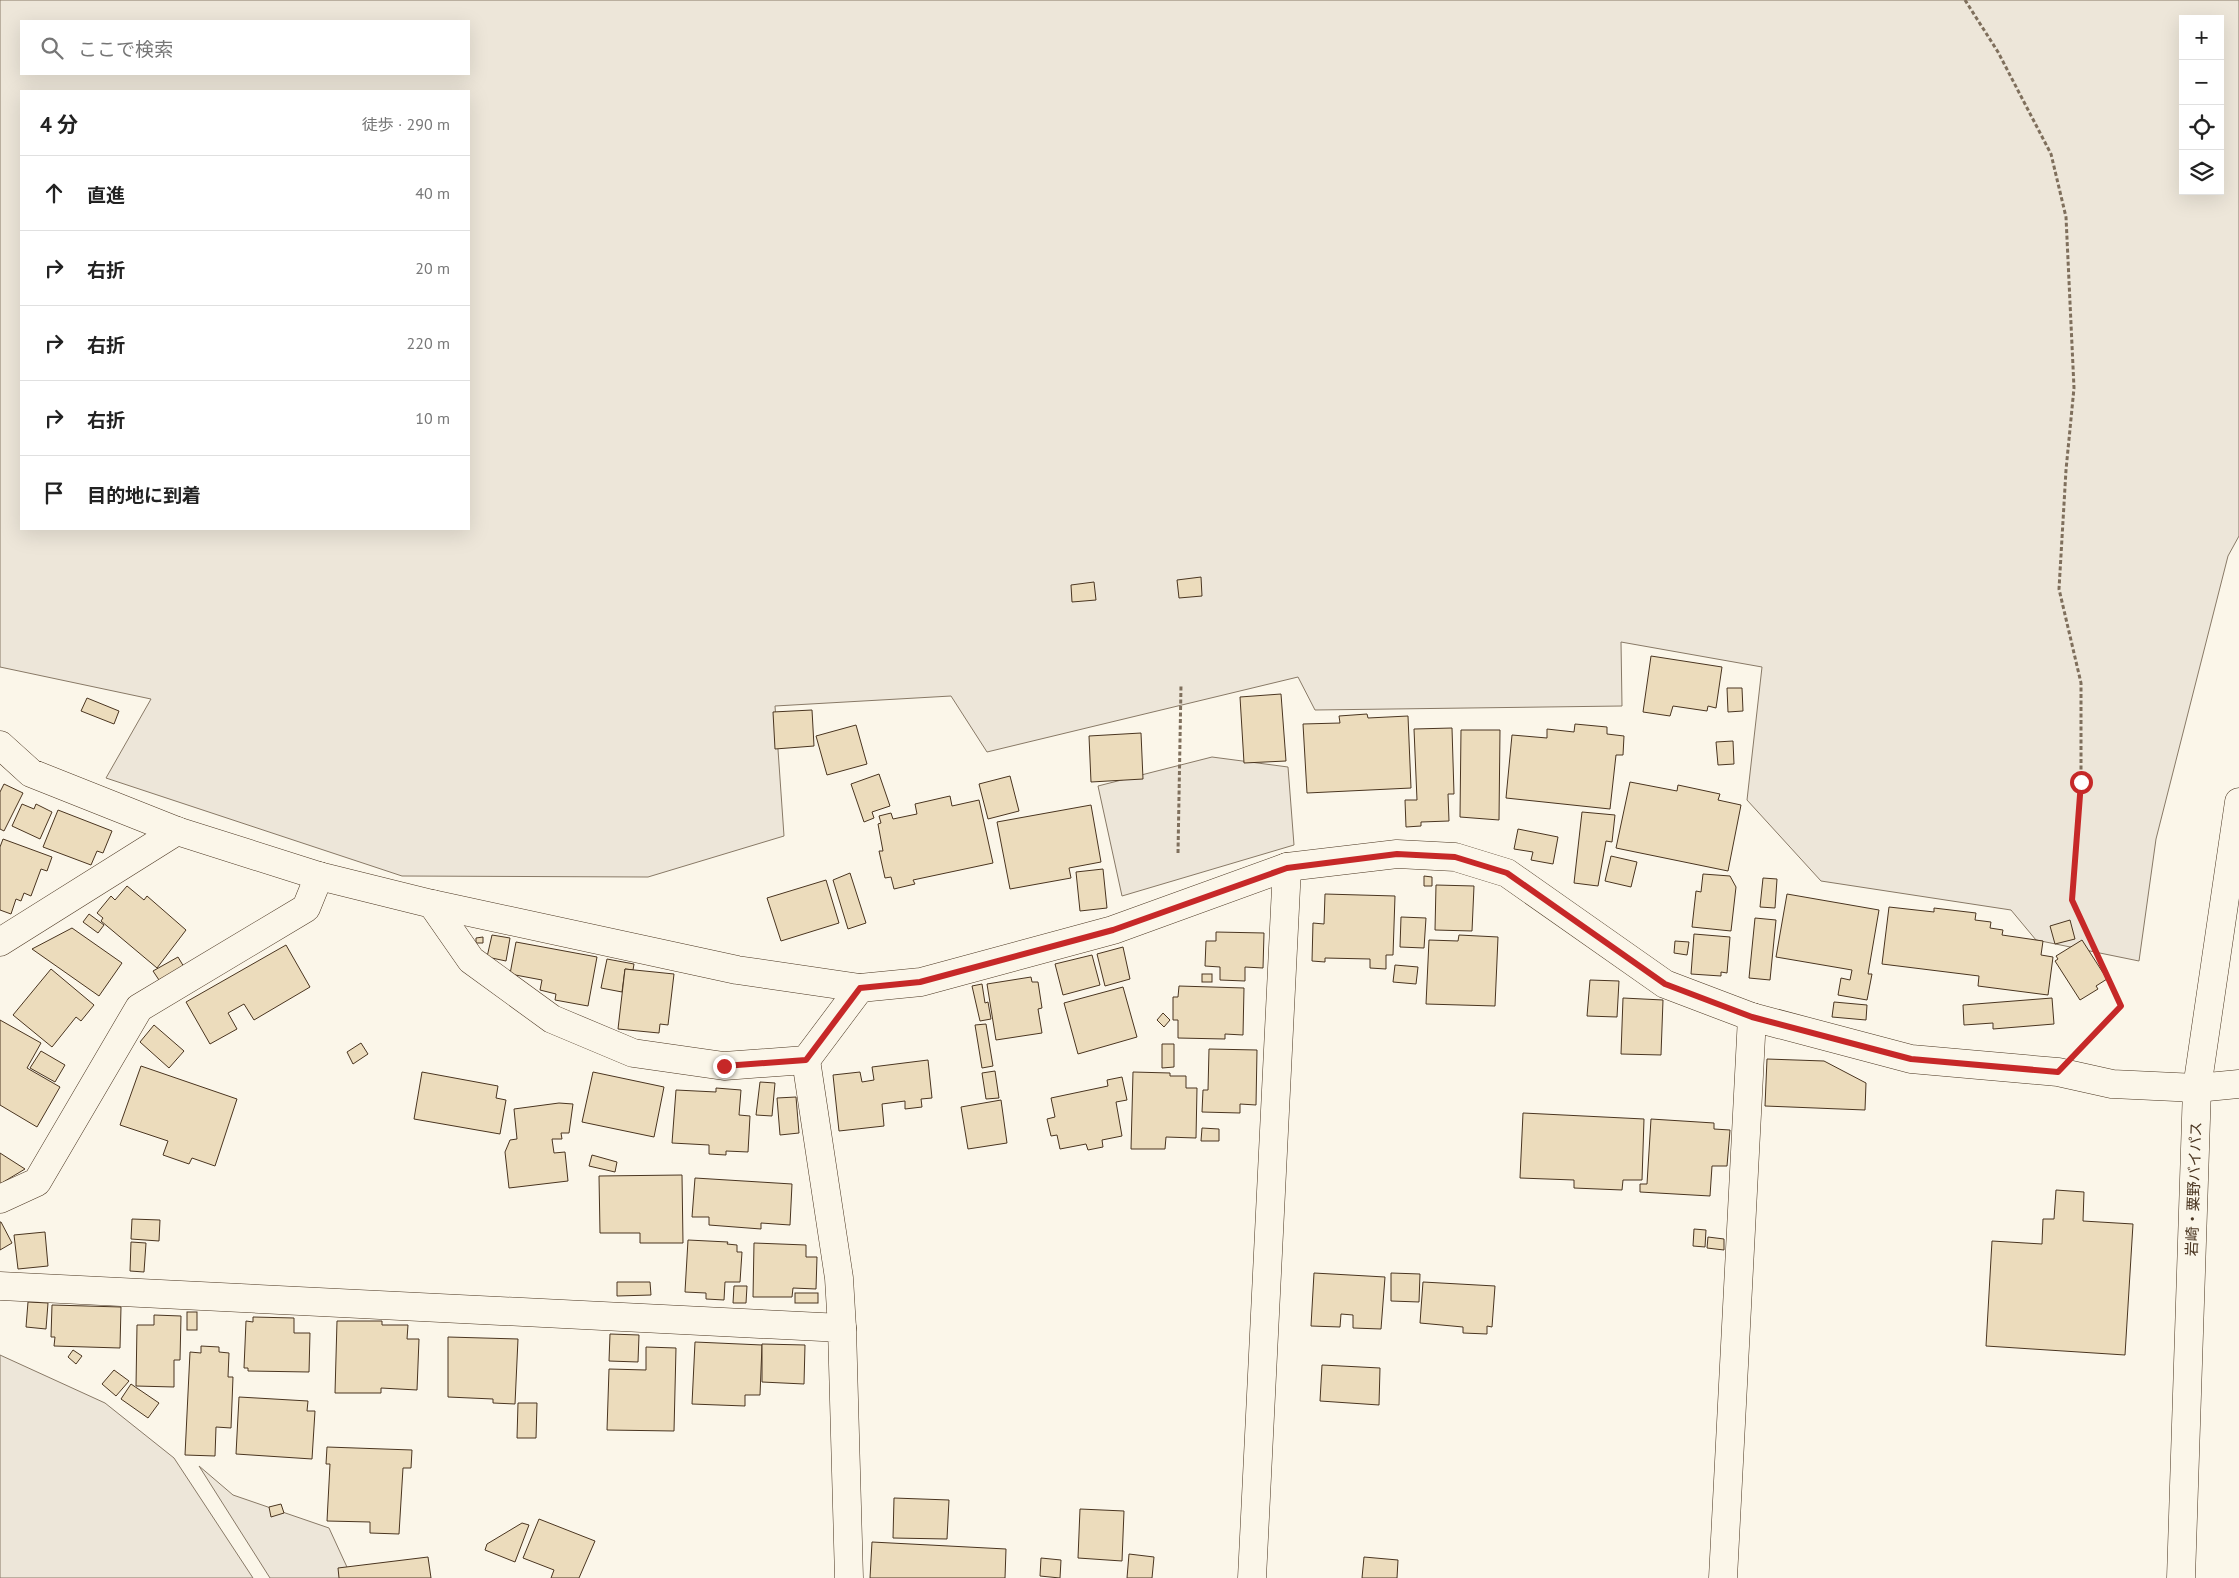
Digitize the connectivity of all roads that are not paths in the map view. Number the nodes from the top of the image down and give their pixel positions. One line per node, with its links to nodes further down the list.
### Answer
1 (0, 745): 3 (main road)
2 (2239, 802): 12 (main road, 岩崎・粟野バイパス)
3 (177, 830): 5 (main road); 7 (main road)
4 (1287, 868): 8 (main road); 9 (main road); 17 (main road)
5 (318, 876): 6 (main road); 13 (main road)
6 (432, 904): 8 (main road); 10 (main road)
7 (0, 942)
8 (860, 988): 10 (main road)
9 (1752, 1017): 12 (main road); 18 (main road)
10 (806, 1060): 15 (main road)
11 (2239, 1084): 12 (main road)
12 (2197, 1088): 19 (main road, 岩崎・粟野バイパス)
13 (0, 1199)
14 (0, 1286): 15 (main road)
15 (842, 1328): 16 (main road)
16 (850, 1578)
17 (1252, 1578)
18 (1723, 1578)
19 (2181, 1578)

